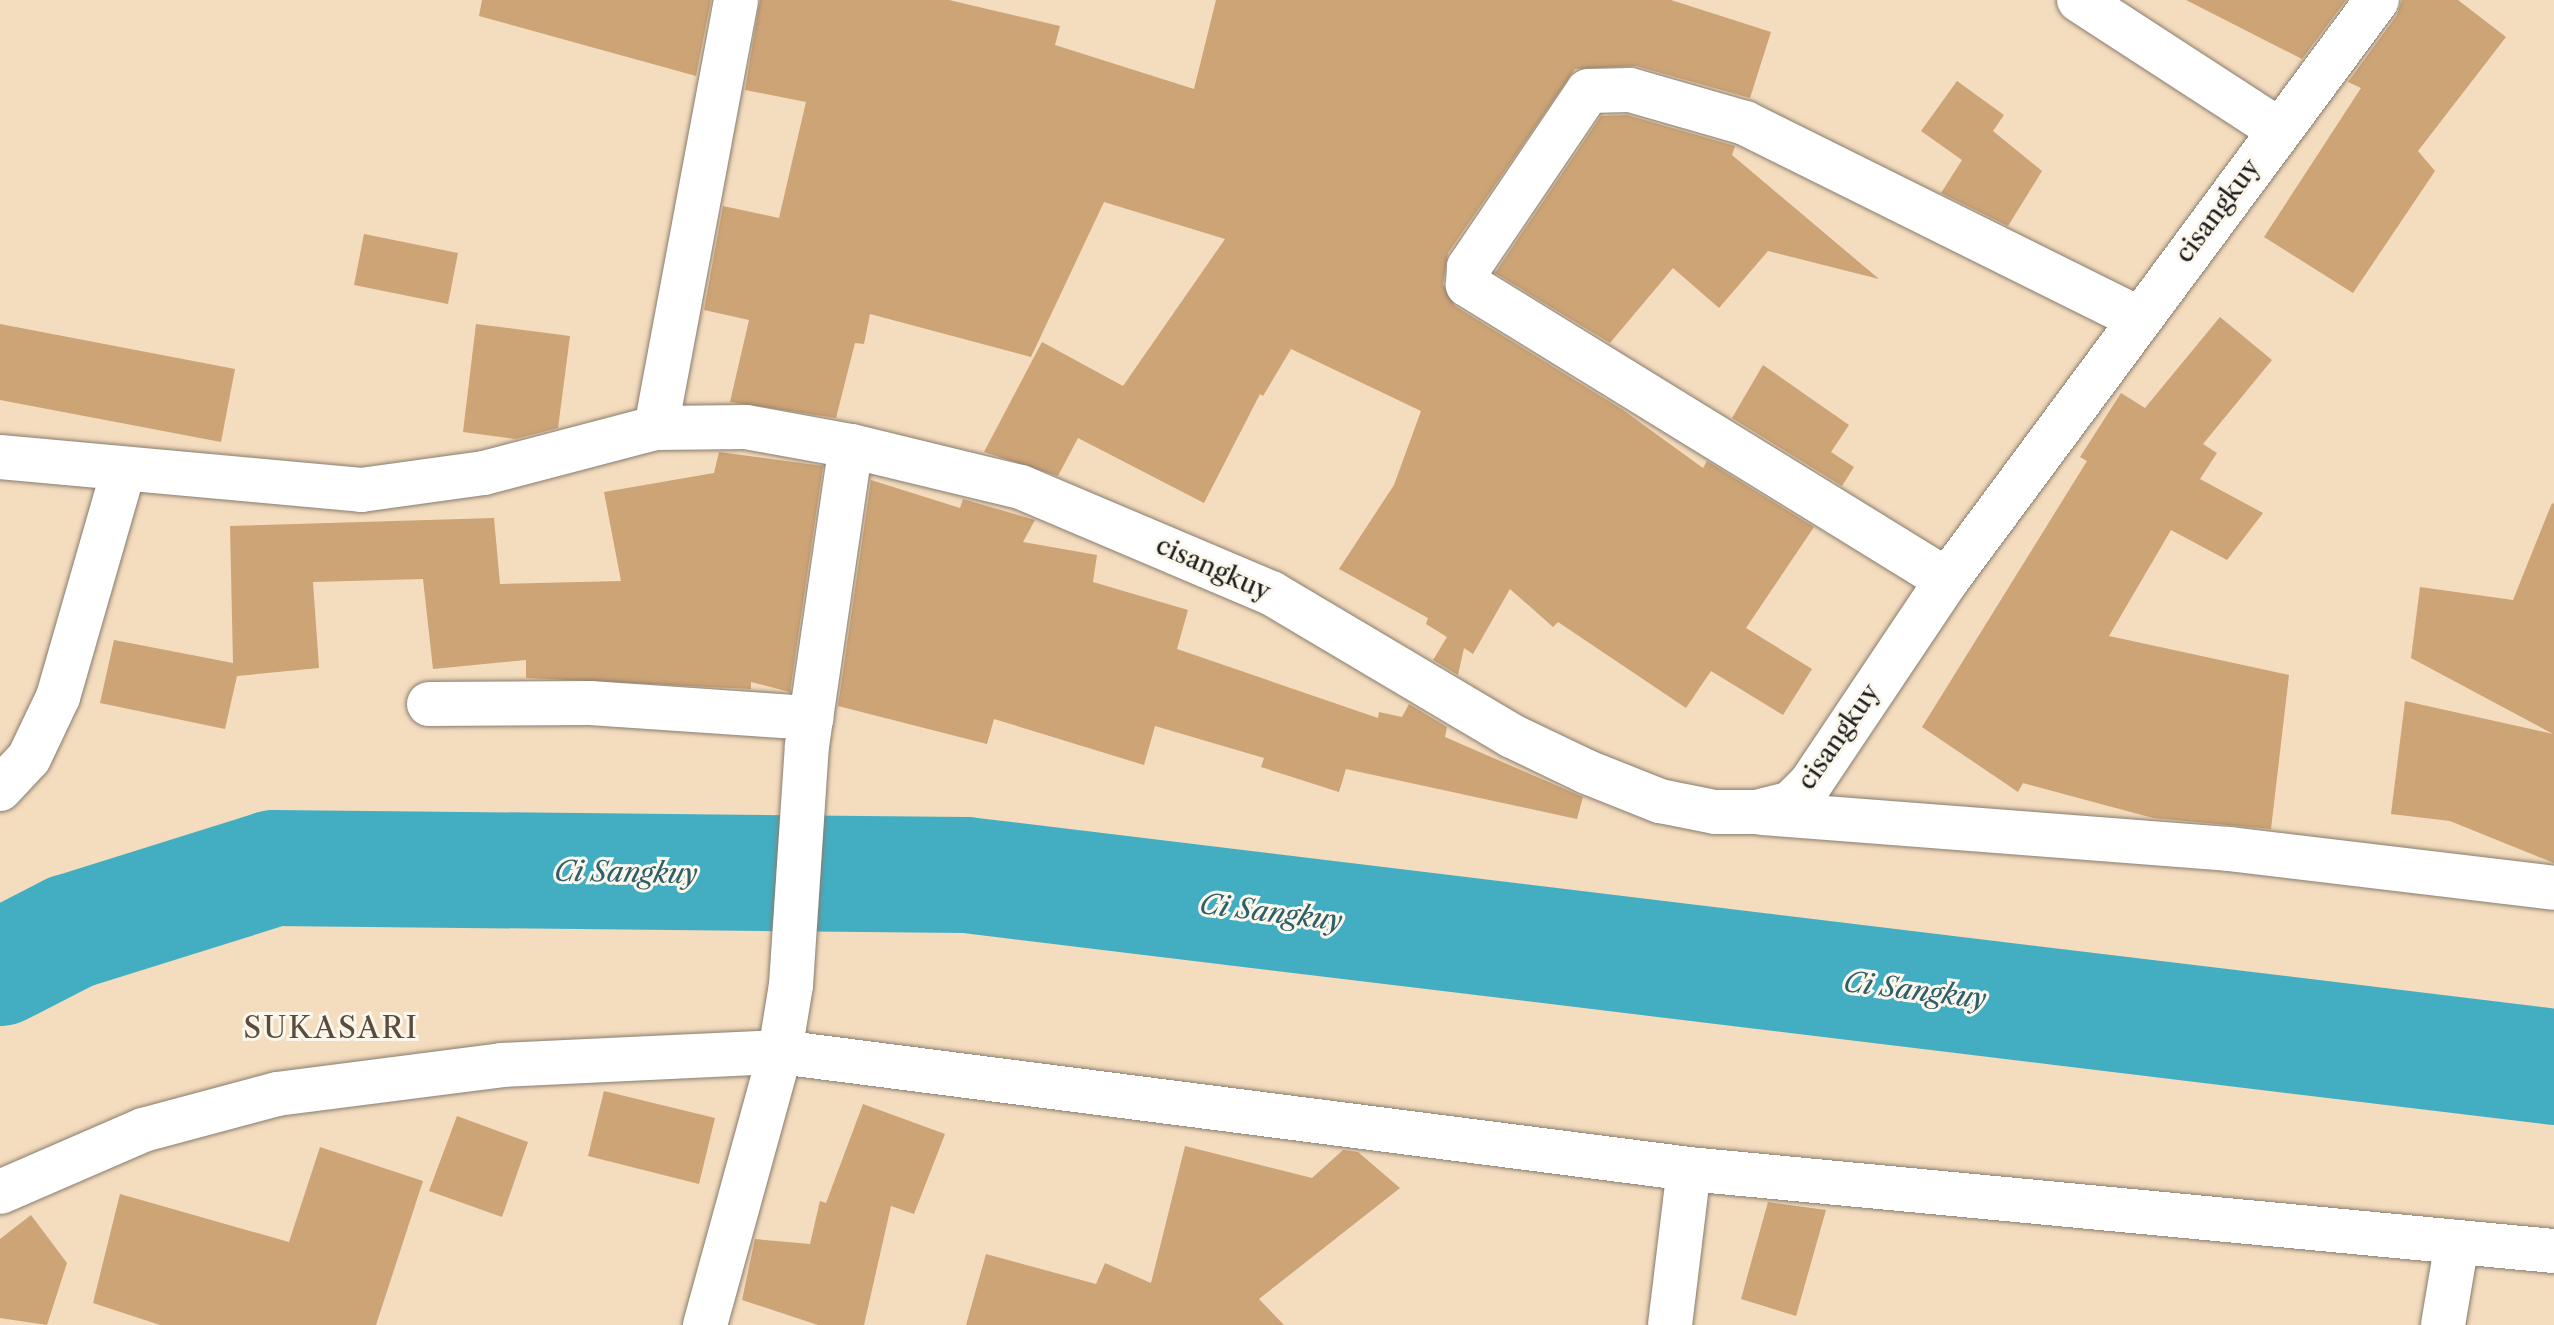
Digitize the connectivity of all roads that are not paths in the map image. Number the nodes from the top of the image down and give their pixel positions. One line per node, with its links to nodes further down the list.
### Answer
1 (736, 0): 6 (street)
2 (2079, 0): 4 (street)
3 (2377, 0): 4 (street, cisangkuy)
4 (2279, 130): 5 (street, cisangkuy)
5 (2138, 318): 10 (street, cisangkuy); 10 (street)
6 (656, 428): 7 (street, cisangkuy); 9 (street, cisangkuy)
7 (851, 446): 12 (street); 14 (street, cisangkuy)
8 (0, 457): 9 (street, cisangkuy)
9 (124, 469): 13 (street)
10 (1947, 580): 14 (street, cisangkuy)
11 (429, 704): 12 (street)
12 (809, 732): 16 (street)
13 (0, 789)
14 (1756, 812): 15 (street)
15 (2554, 888)
16 (780, 1052): 17 (street); 18 (street); 21 (street)
17 (1689, 1169): 19 (street); 22 (street)
18 (0, 1192)
19 (2457, 1242): 20 (street); 23 (street)
20 (2554, 1251)
21 (705, 1325)
22 (1670, 1325)
23 (2443, 1325)

